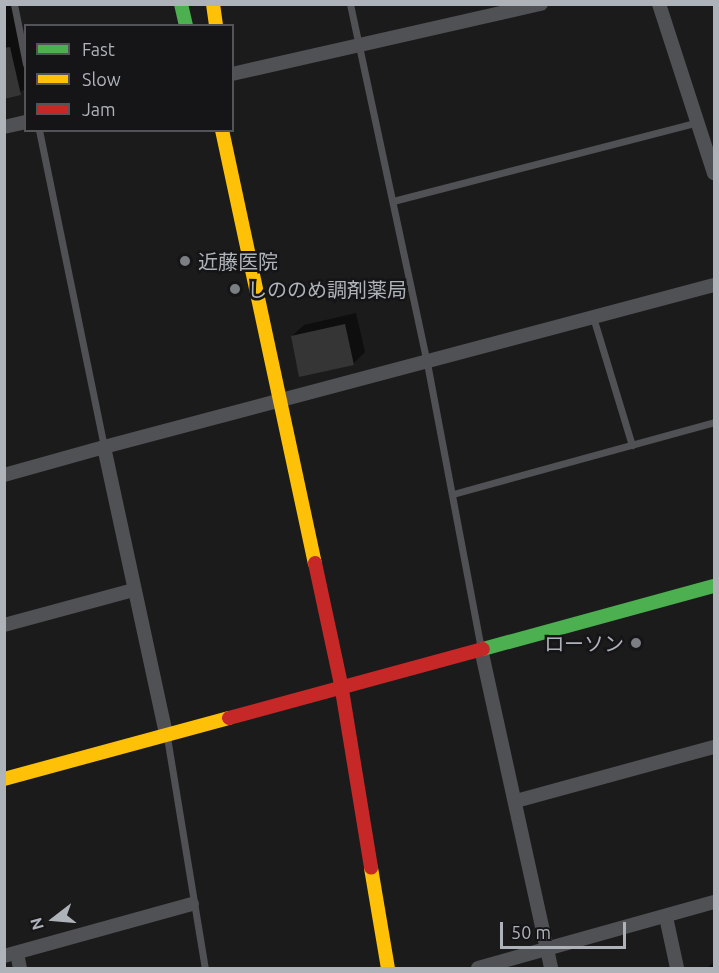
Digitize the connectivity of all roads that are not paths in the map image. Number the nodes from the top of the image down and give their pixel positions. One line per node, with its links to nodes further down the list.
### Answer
1 (14, 4): 11 (lane)
2 (181, 4): 8 (street)
3 (213, 4): 9 (street)
4 (350, 4): 10 (lane)
5 (541, 4): 7 (street)
6 (659, 4): 14 (street)
7 (507, 8): 10 (street)
8 (186, 24)
9 (216, 24)
10 (358, 46): 12 (street); 19 (lane)
11 (24, 54)
12 (234, 74)
13 (24, 122): 15 (street)
14 (698, 122): 18 (street); 19 (lane)
15 (4, 126)
16 (39, 132): 26 (lane)
17 (222, 132): 23 (street)
18 (714, 173)
19 (393, 201): 22 (lane)
20 (714, 285): 21 (street)
21 (592, 317): 22 (street); 25 (lane)
22 (427, 363): 23 (street); 28 (lane)
23 (278, 404): 26 (street); 33 (street)
24 (714, 422): 25 (lane)
25 (632, 445): 28 (lane)
26 (104, 447): 27 (street); 30 (street)
27 (4, 475)
28 (453, 494): 32 (lane)
29 (714, 586): 32 (street)
30 (134, 590): 31 (street); 34 (street)
31 (4, 625)
32 (481, 649): 33 (street); 37 (street)
33 (341, 684): 34 (street); 45 (street)
34 (166, 734): 36 (street); 39 (lane)
35 (714, 747): 37 (street)
36 (4, 779)
37 (516, 801): 41 (street)
38 (714, 902): 40 (street)
39 (192, 904): 42 (street); 44 (lane)
40 (666, 917): 41 (street); 48 (street)
41 (547, 950): 46 (street); 47 (street)
42 (11, 954): 43 (street)
43 (20, 969)
44 (205, 969)
45 (388, 969)
46 (478, 969)
47 (551, 969)
48 (677, 969)

